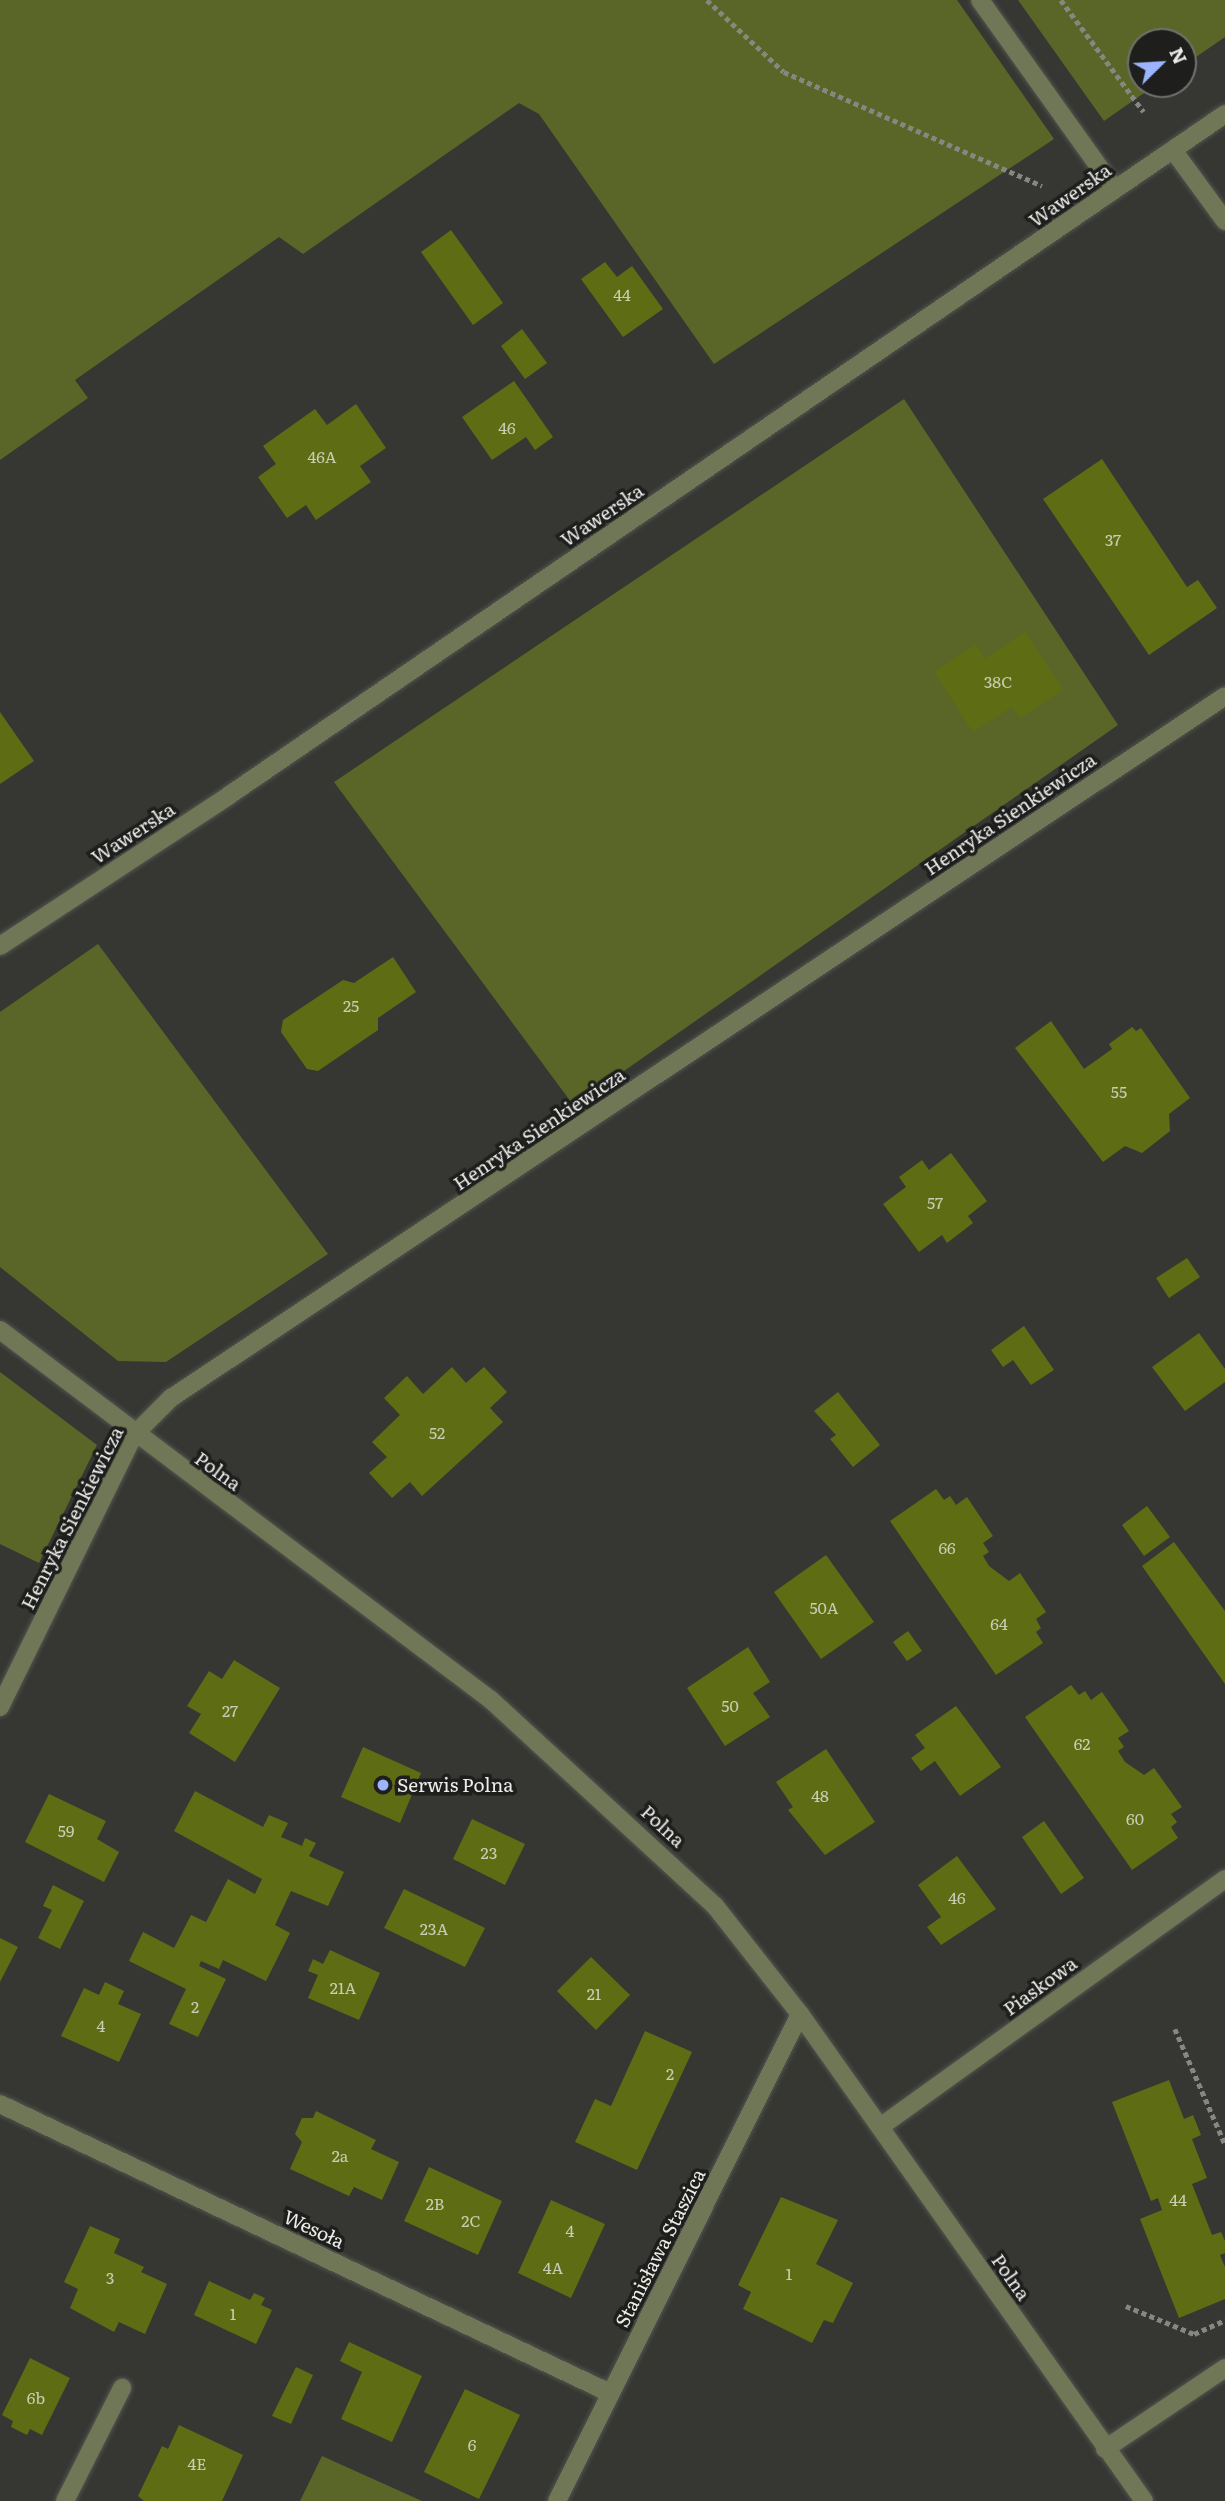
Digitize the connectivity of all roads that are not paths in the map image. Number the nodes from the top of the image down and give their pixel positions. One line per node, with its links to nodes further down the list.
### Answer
1 (980, 0): 4 (street)
2 (1225, 114): 3 (street, Wawerska)
3 (1173, 150): 4 (street, Wawerska); 5 (street)
4 (1114, 188): 7 (street, Wawerska)
5 (1225, 221)
6 (1225, 696): 9 (street, Henryka Sienkiewicza)
7 (0, 946)
8 (0, 1330): 9 (street, Polna)
9 (134, 1435): 10 (street, Henryka Sienkiewicza); 12 (street, Polna)
10 (0, 1707)
11 (1225, 1879): 14 (street, Piaskowa)
12 (800, 2014): 14 (street, Polna); 17 (street, Stanisława Staszica)
13 (0, 2104): 17 (street, Wesoła)
14 (880, 2127): 18 (street, Polna)
15 (1225, 2368): 18 (street)
16 (122, 2388): 19 (street)
17 (610, 2393): 20 (street, Stanisława Staszica)
18 (1105, 2449): 21 (street, Polna)
19 (65, 2501)
20 (557, 2501)
21 (1144, 2501)

